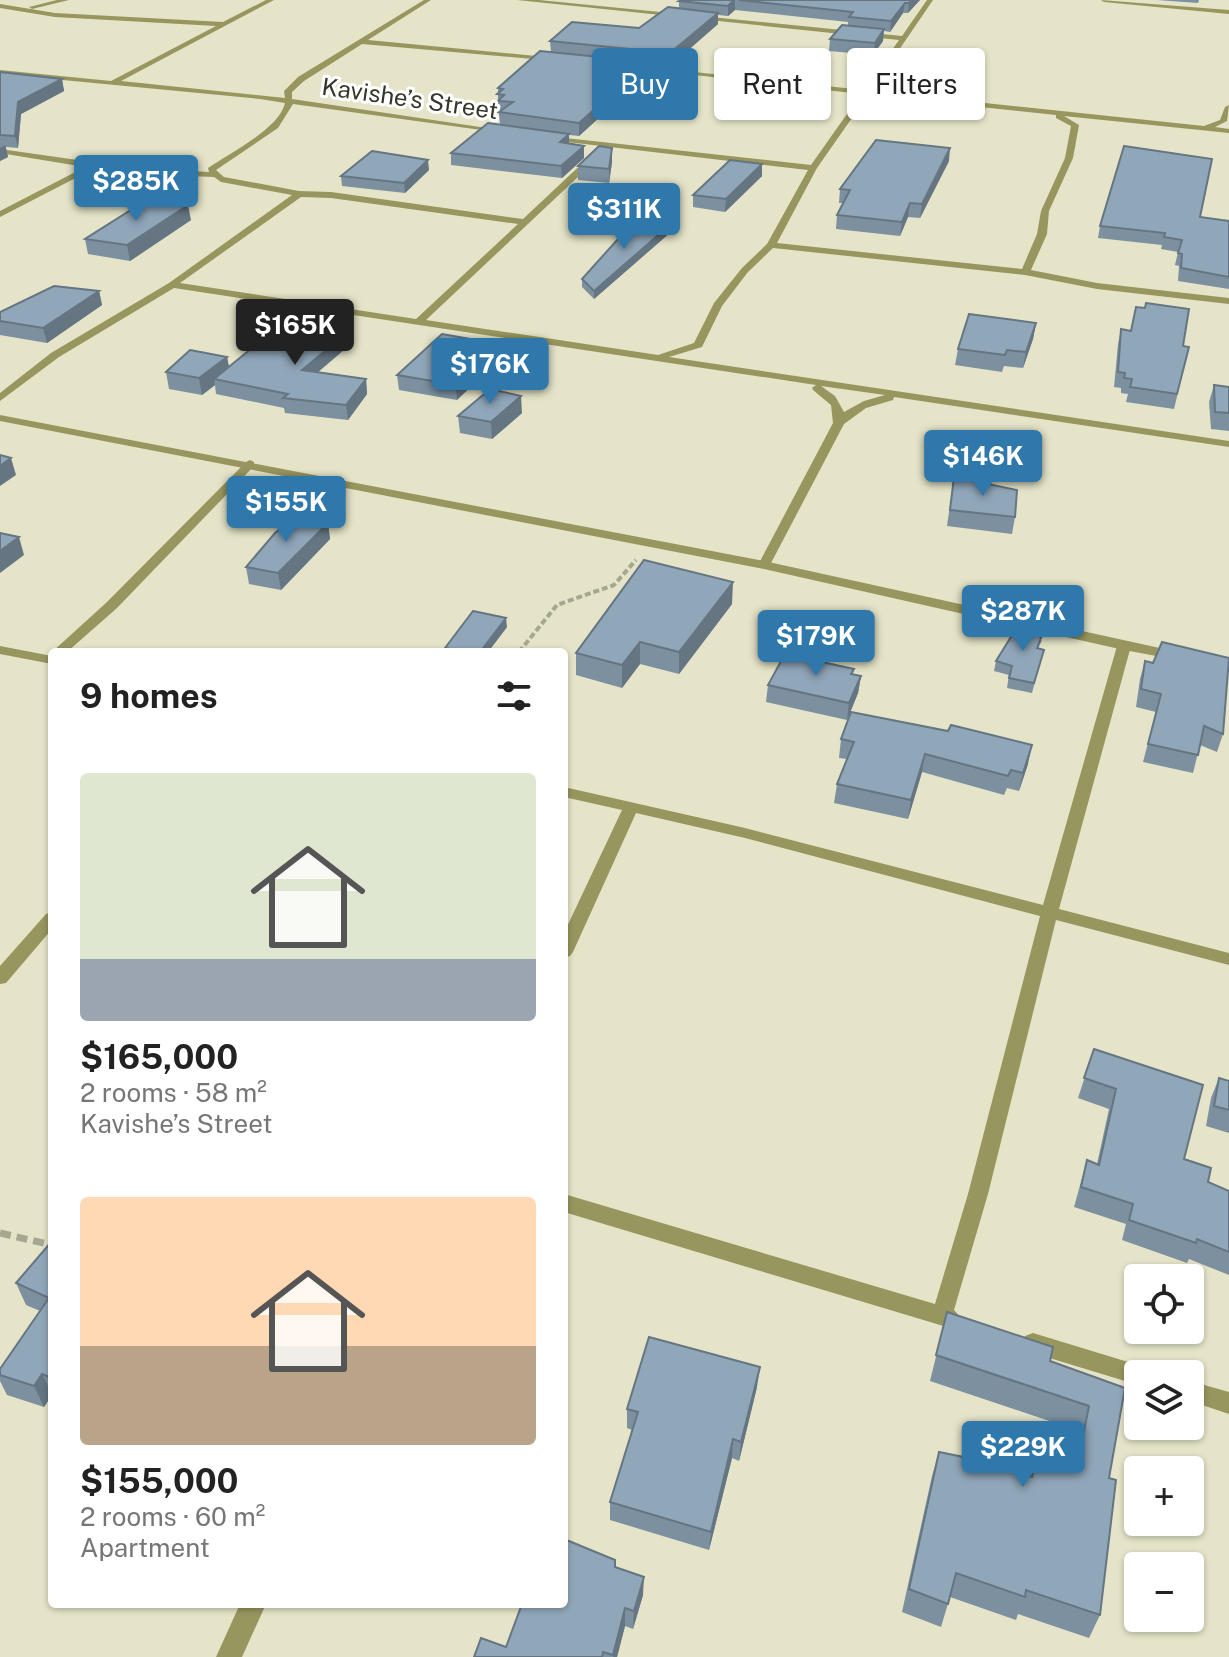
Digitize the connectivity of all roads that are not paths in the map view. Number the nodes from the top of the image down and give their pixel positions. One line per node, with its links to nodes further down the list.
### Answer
1 (66, 0): 9 (street)
2 (271, 0): 12 (street)
3 (428, 0): 14 (street)
4 (520, 0): 13 (street)
5 (930, 0): 13 (street)
6 (1104, 0): 10 (street)
7 (1206, 0): 10 (street)
8 (0, 6): 9 (street)
9 (14, 9): 12 (street)
10 (1203, 9): 11 (street)
11 (1229, 12)
12 (223, 24): 19 (street)
13 (902, 38): 15 (street)
14 (363, 42): 16 (street); 21 (street)
15 (896, 48)
16 (571, 60)
17 (0, 72): 19 (street, Kavishe’s Street)
18 (698, 75): 20 (street)
19 (114, 82): 21 (street, Kavishe’s Street)
20 (847, 92)
21 (287, 96): 31 (street, Kavishe’s Street); 37 (street)
22 (985, 106): 24 (street)
23 (1229, 107): 25 (street)
24 (1050, 113): 26 (street); 28 (street)
25 (1228, 118): 29 (street)
26 (1106, 119): 28 (street); 29 (street)
27 (847, 120): 36 (street)
28 (1075, 125): 42 (street)
29 (1205, 128): 30 (street)
30 (1229, 131)
31 (515, 133)
32 (545, 137): 33 (street)
33 (606, 145): 36 (street); 40 (street)
34 (0, 151): 35 (street)
35 (92, 166): 37 (street); 39 (street)
36 (813, 168): 41 (street)
37 (215, 175): 38 (street)
38 (299, 194): 40 (street); 43 (street)
39 (0, 214)
40 (526, 222): 45 (street)
41 (771, 245): 42 (street); 46 (street)
42 (1025, 272): 44 (street)
43 (172, 285): 45 (street); 51 (street)
44 (1229, 301)
45 (418, 322): 47 (street)
46 (698, 345): 47 (street); 48 (street)
47 (650, 357): 48 (street)
48 (725, 369): 49 (street)
49 (808, 382): 50 (street); 53 (street)
50 (901, 396): 53 (street); 54 (street)
51 (0, 398)
52 (0, 418): 55 (street)
53 (839, 423): 56 (street)
54 (1229, 444)
55 (250, 464): 56 (street); 58 (street)
56 (764, 565): 57 (street)
57 (1124, 646): 61 (street); 64 (street)
58 (64, 648)
59 (0, 650): 60 (street)
60 (48, 657)
61 (1199, 659)
62 (568, 793): 63 (street)
63 (630, 809): 64 (street); 66 (street)
64 (1050, 911): 67 (street); 70 (street)
65 (48, 923): 68 (street)
66 (568, 943)
67 (1229, 959)
68 (0, 978)
69 (568, 1204): 70 (street)
70 (942, 1315): 71 (street)
71 (972, 1324)
72 (1017, 1338): 73 (street)
73 (1124, 1371)
74 (1204, 1395): 75 (street)
75 (1229, 1403)
76 (251, 1608): 77 (street)
77 (229, 1657)

